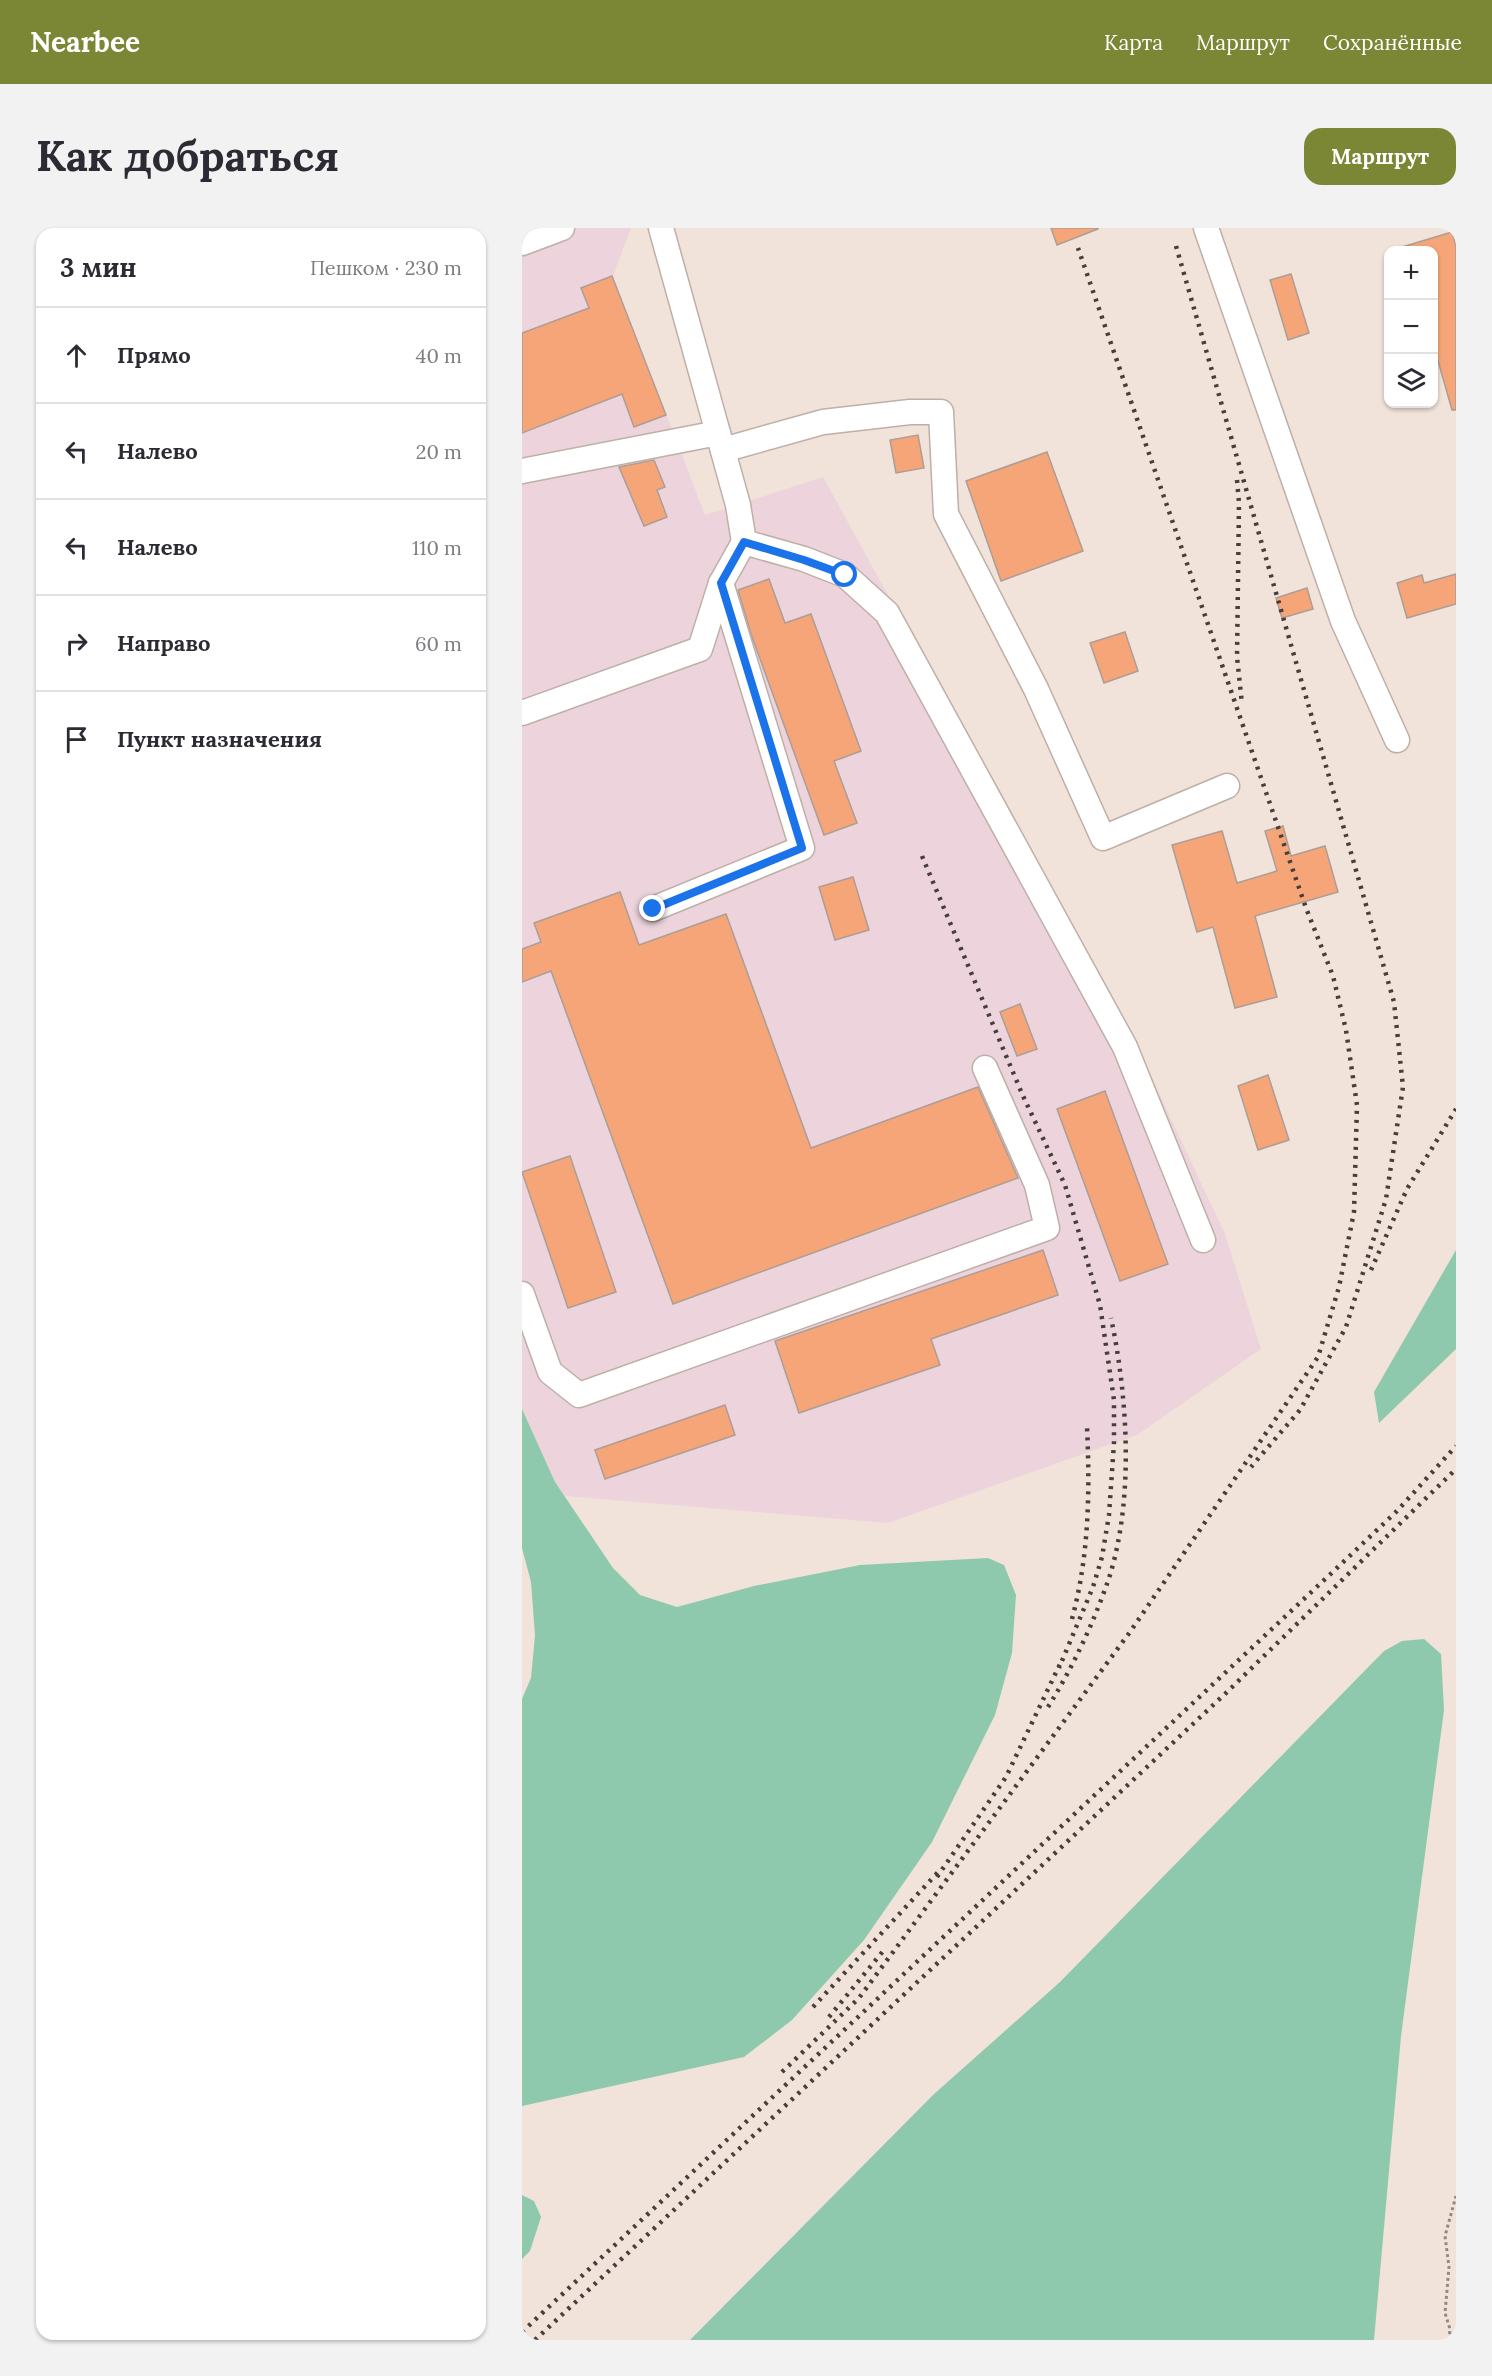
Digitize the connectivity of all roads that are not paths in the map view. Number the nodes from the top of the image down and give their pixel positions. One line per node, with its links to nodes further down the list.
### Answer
1 (562, 228): 4 (lane)
2 (661, 228): 5 (lane)
3 (1206, 228): 10 (lane)
4 (522, 243)
5 (721, 442): 6 (lane); 7 (lane); 11 (lane)
6 (522, 471)
7 (744, 542): 8 (lane); 14 (lane)
8 (721, 583): 9 (lane); 12 (lane)
9 (522, 713)
10 (1397, 740)
11 (1227, 786)
12 (653, 909)
13 (985, 1068): 15 (lane)
14 (1203, 1240)
15 (522, 1294)

